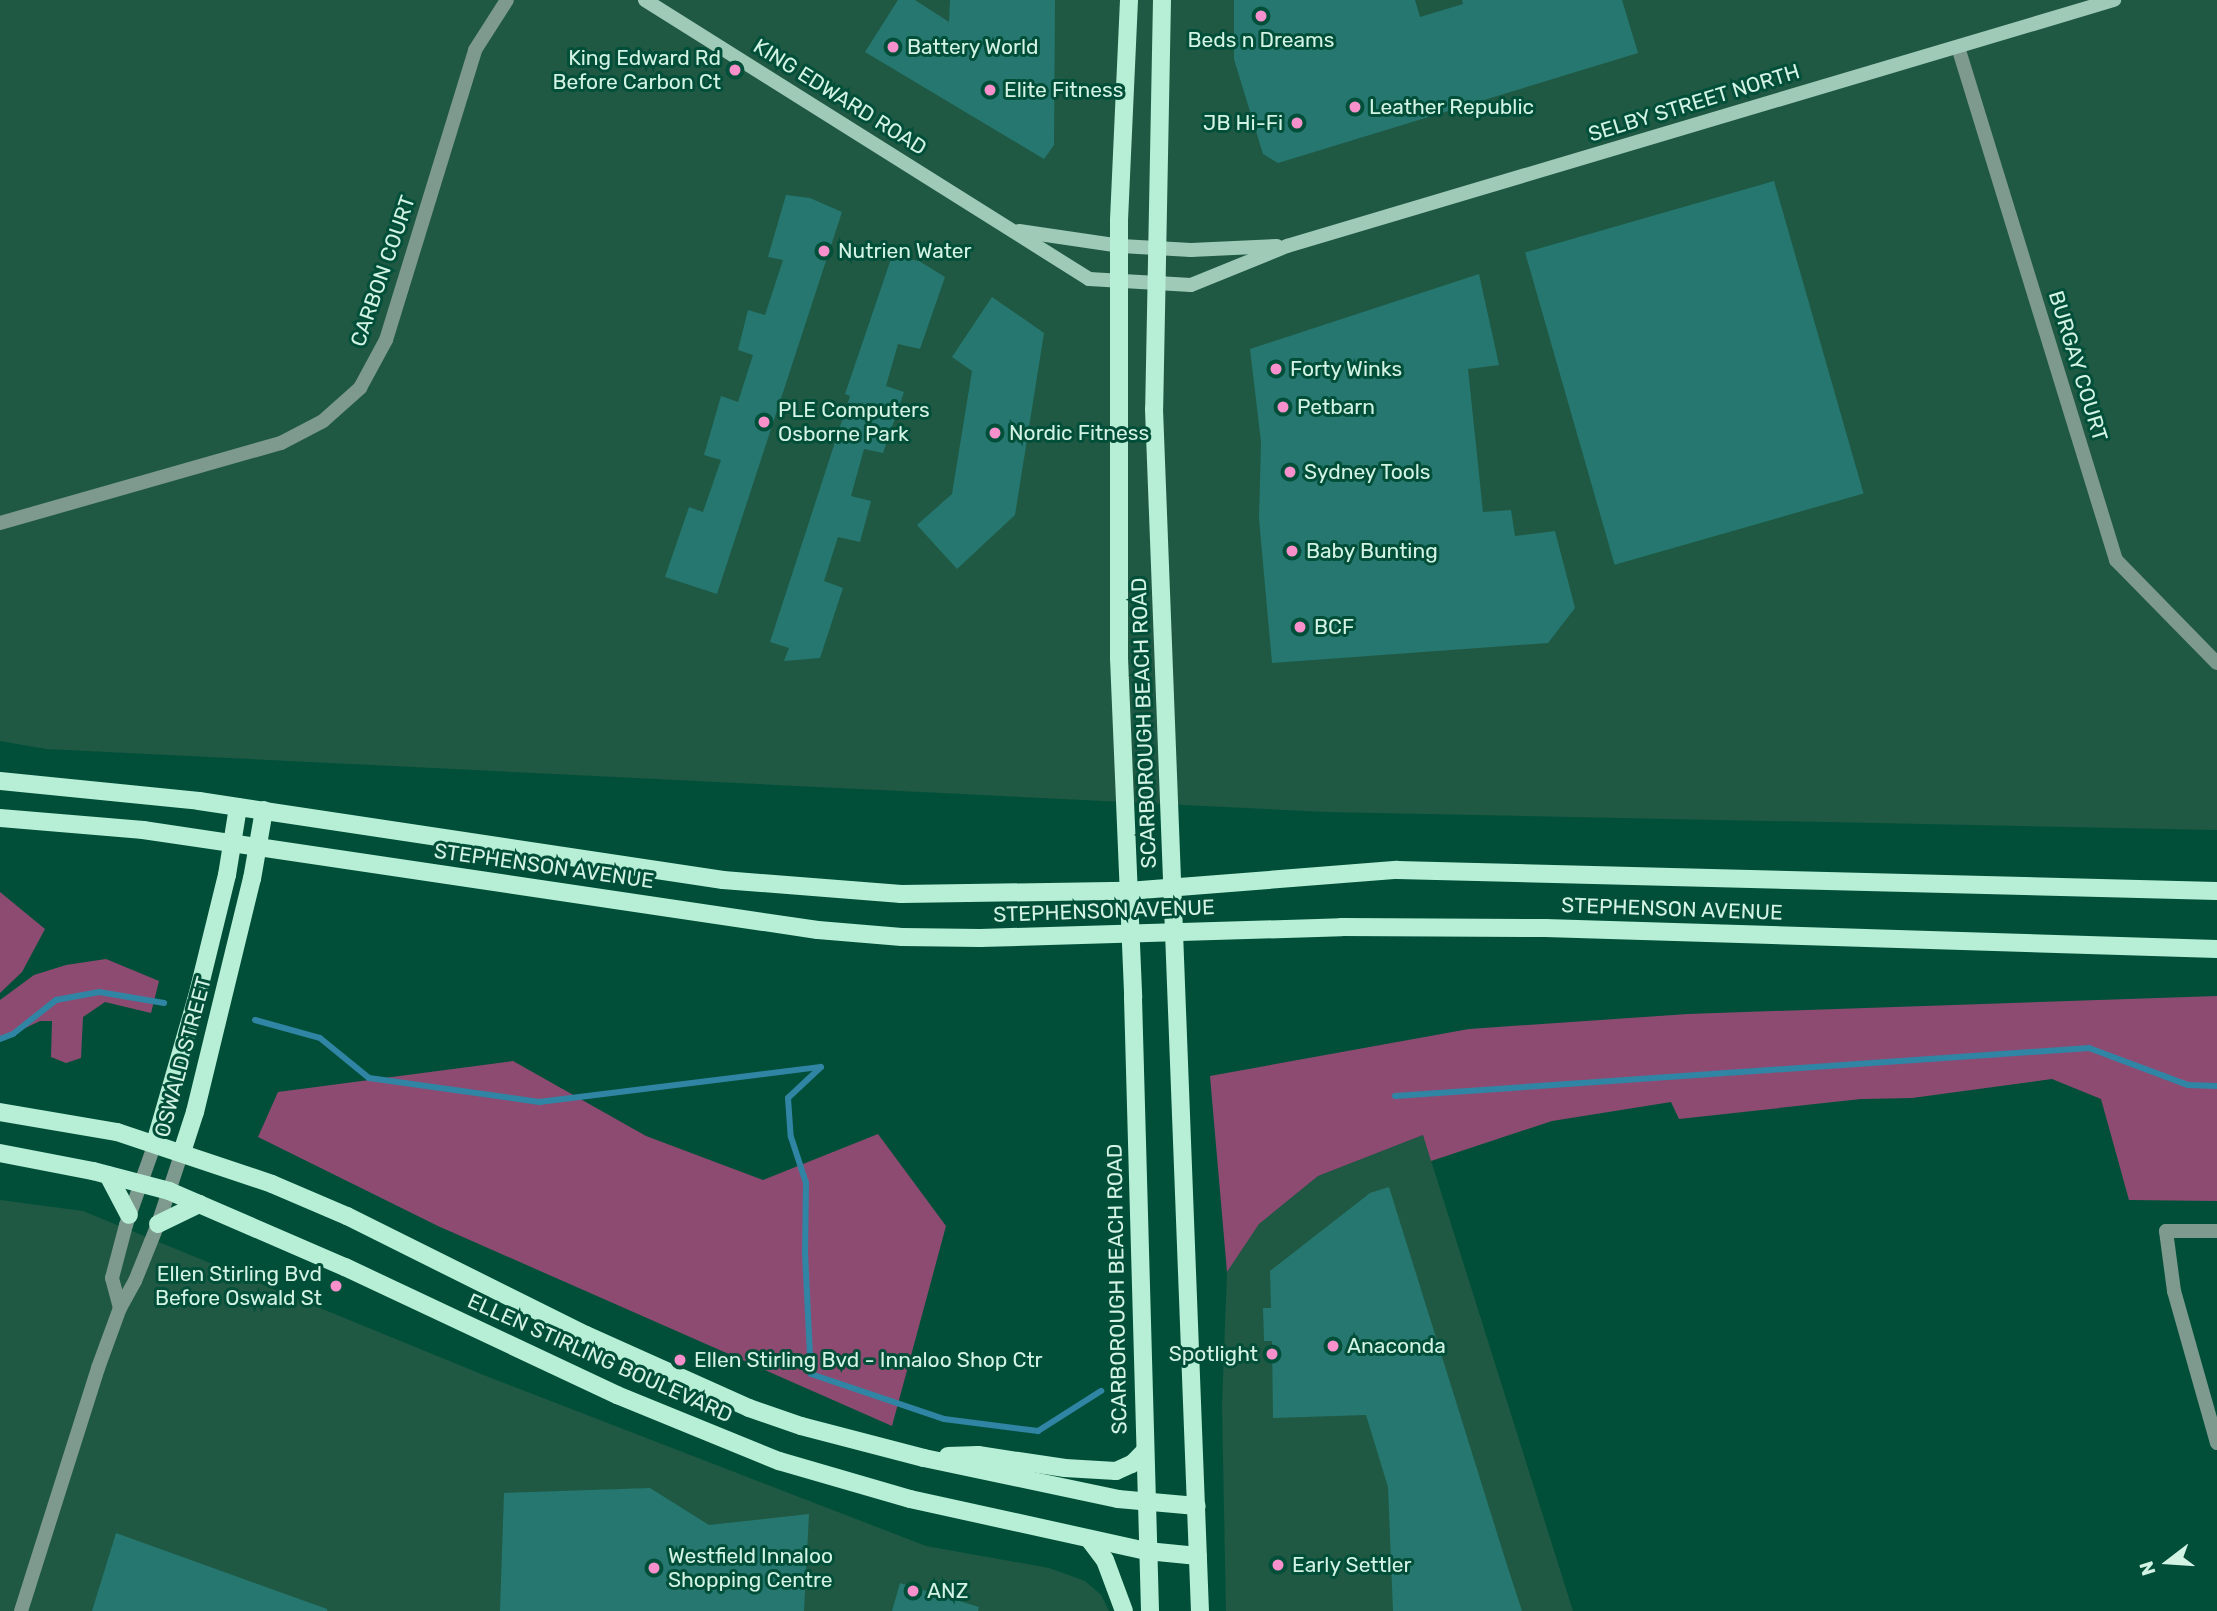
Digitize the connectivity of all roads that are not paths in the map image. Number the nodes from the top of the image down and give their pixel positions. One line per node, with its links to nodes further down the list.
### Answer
1 (507, 0): 13 (street, CARBON COURT)
2 (645, 0): 7 (main road, KING EDWARD ROAD)
3 (1129, 0): 8 (main road, SCARBOROUGH BEACH ROAD)
4 (1162, 0): 10 (main road, SCARBOROUGH BEACH ROAD)
5 (2113, 0): 6 (main road, SELBY STREET NORTH)
6 (1958, 47): 9 (main road, SELBY STREET NORTH); 14 (street, BURGAY COURT)
7 (1014, 230): 8 (main road, KING EDWARD ROAD); 11 (main road, KING EDWARD ROAD)
8 (1121, 246): 10 (main road, KING EDWARD ROAD); 11 (main road, SCARBOROUGH BEACH ROAD)
9 (1287, 246): 10 (main road, SELBY STREET NORTH); 12 (main road, SELBY STREET NORTH)
10 (1159, 248): 12 (main road, SCARBOROUGH BEACH ROAD)
11 (1121, 282): 12 (main road, KING EDWARD ROAD); 22 (main road, SCARBOROUGH BEACH ROAD)
12 (1158, 283): 21 (main road, SCARBOROUGH BEACH ROAD)
13 (0, 523)
14 (2217, 663)
15 (0, 781): 16 (main road, STEPHENSON AVENUE)
16 (238, 807): 17 (main road, STEPHENSON AVENUE); 19 (main road, OSWALD STREET)
17 (264, 810): 20 (main road, OSWALD STREET); 22 (main road, STEPHENSON AVENUE)
18 (0, 818): 19 (main road, STEPHENSON AVENUE)
19 (232, 843): 20 (main road, STEPHENSON AVENUE); 28 (main road, OSWALD STREET)
20 (257, 846): 25 (main road, STEPHENSON AVENUE); 29 (main road, OSWALD STREET)
21 (1172, 888): 22 (main road, STEPHENSON AVENUE); 23 (main road, STEPHENSON AVENUE); 24 (main road, SCARBOROUGH BEACH ROAD)
22 (1128, 891): 25 (main road, SCARBOROUGH BEACH ROAD)
23 (2217, 891)
24 (1174, 931): 25 (main road, STEPHENSON AVENUE); 26 (main road, STEPHENSON AVENUE); 43 (main road, SCARBOROUGH BEACH ROAD)
25 (1129, 933): 40 (main road, SCARBOROUGH BEACH ROAD)
26 (2217, 949)
27 (0, 1112): 28 (main road, ELLEN STIRLING BOULEVARD)
28 (155, 1143): 29 (main road, ELLEN STIRLING BOULEVARD); 32 (street, OSWALD STREET)
29 (182, 1152): 33 (street, OSWALD STREET); 41 (main road, ELLEN STIRLING BOULEVARD)
30 (0, 1153): 31 (main road, ELLEN STIRLING BOULEVARD)
31 (108, 1175): 32 (main road, ELLEN STIRLING BOULEVARD); 35 (main road)
32 (141, 1183): 33 (main road, ELLEN STIRLING BOULEVARD); 35 (street, OSWALD STREET)
33 (169, 1191): 34 (main road, ELLEN STIRLING BOULEVARD); 36 (street, OSWALD STREET)
34 (199, 1204): 36 (main road); 44 (main road, ELLEN STIRLING BOULEVARD)
35 (130, 1215): 38 (street, OSWALD STREET)
36 (158, 1224): 38 (street, OSWALD STREET)
37 (2217, 1231): 39 (street)
38 (120, 1308): 47 (street, OSWALD STREET)
39 (2217, 1443)
40 (1144, 1452): 41 (main road); 42 (main road, SCARBOROUGH BEACH ROAD)
41 (924, 1458): 42 (main road, ELLEN STIRLING BOULEVARD)
42 (1145, 1502): 43 (main road, ELLEN STIRLING BOULEVARD); 45 (main road, SCARBOROUGH BEACH ROAD)
43 (1197, 1506): 46 (main road, SCARBOROUGH BEACH ROAD)
44 (1088, 1539): 45 (main road, ELLEN STIRLING BOULEVARD); 48 (main road)
45 (1147, 1551): 46 (main road, ELLEN STIRLING BOULEVARD); 49 (main road, SCARBOROUGH BEACH ROAD)
46 (1198, 1556): 50 (main road, SCARBOROUGH BEACH ROAD)
47 (21, 1611)
48 (1124, 1611)
49 (1150, 1611)
50 (1200, 1611)

